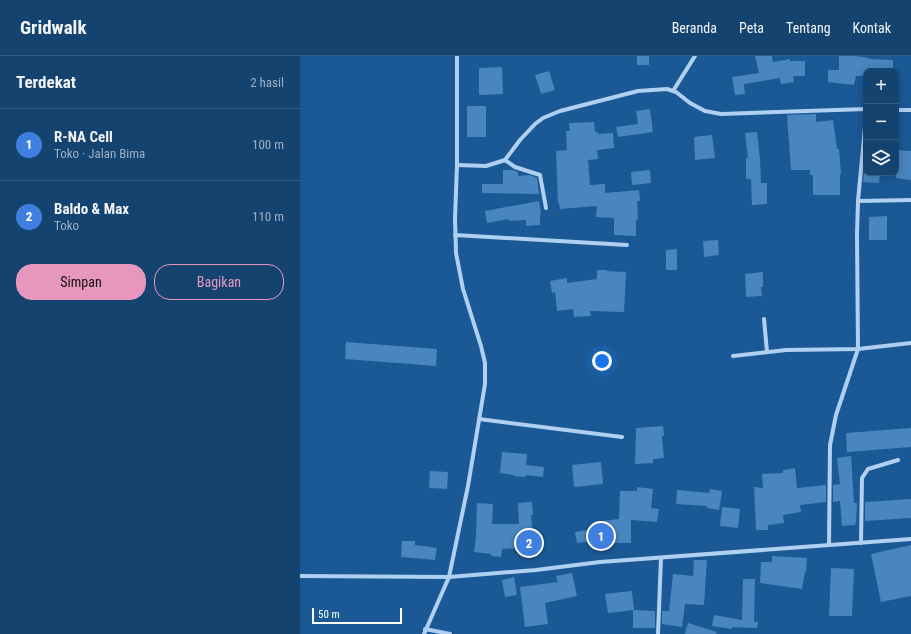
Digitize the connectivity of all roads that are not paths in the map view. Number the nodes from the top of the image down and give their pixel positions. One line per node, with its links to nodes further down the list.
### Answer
1 (457, 56): 9 (street)
2 (695, 56): 3 (street)
3 (673, 91): 4 (street); 8 (street)
4 (863, 109)
5 (899, 110): 6 (street)
6 (911, 110)
7 (864, 140): 11 (street)
8 (505, 160): 9 (street); 12 (street)
9 (457, 164): 13 (street)
10 (911, 200): 11 (street)
11 (858, 201): 17 (street)
12 (546, 208)
13 (455, 236): 14 (street); 20 (street)
14 (627, 245)
15 (764, 320): 18 (street)
16 (911, 343): 17 (street)
17 (858, 349): 18 (street); 25 (street)
18 (767, 352): 19 (street)
19 (733, 356)
20 (479, 419): 21 (street); 28 (street)
21 (622, 437)
22 (898, 460): 24 (street)
23 (911, 539): 24 (street)
24 (861, 543): 25 (street)
25 (829, 545): 26 (street)
26 (662, 558): 28 (street); 32 (street)
27 (300, 576): 28 (street)
28 (449, 577): 29 (street)
29 (426, 629): 30 (street); 31 (street)
30 (424, 634)
31 (450, 634)
32 (658, 634)

